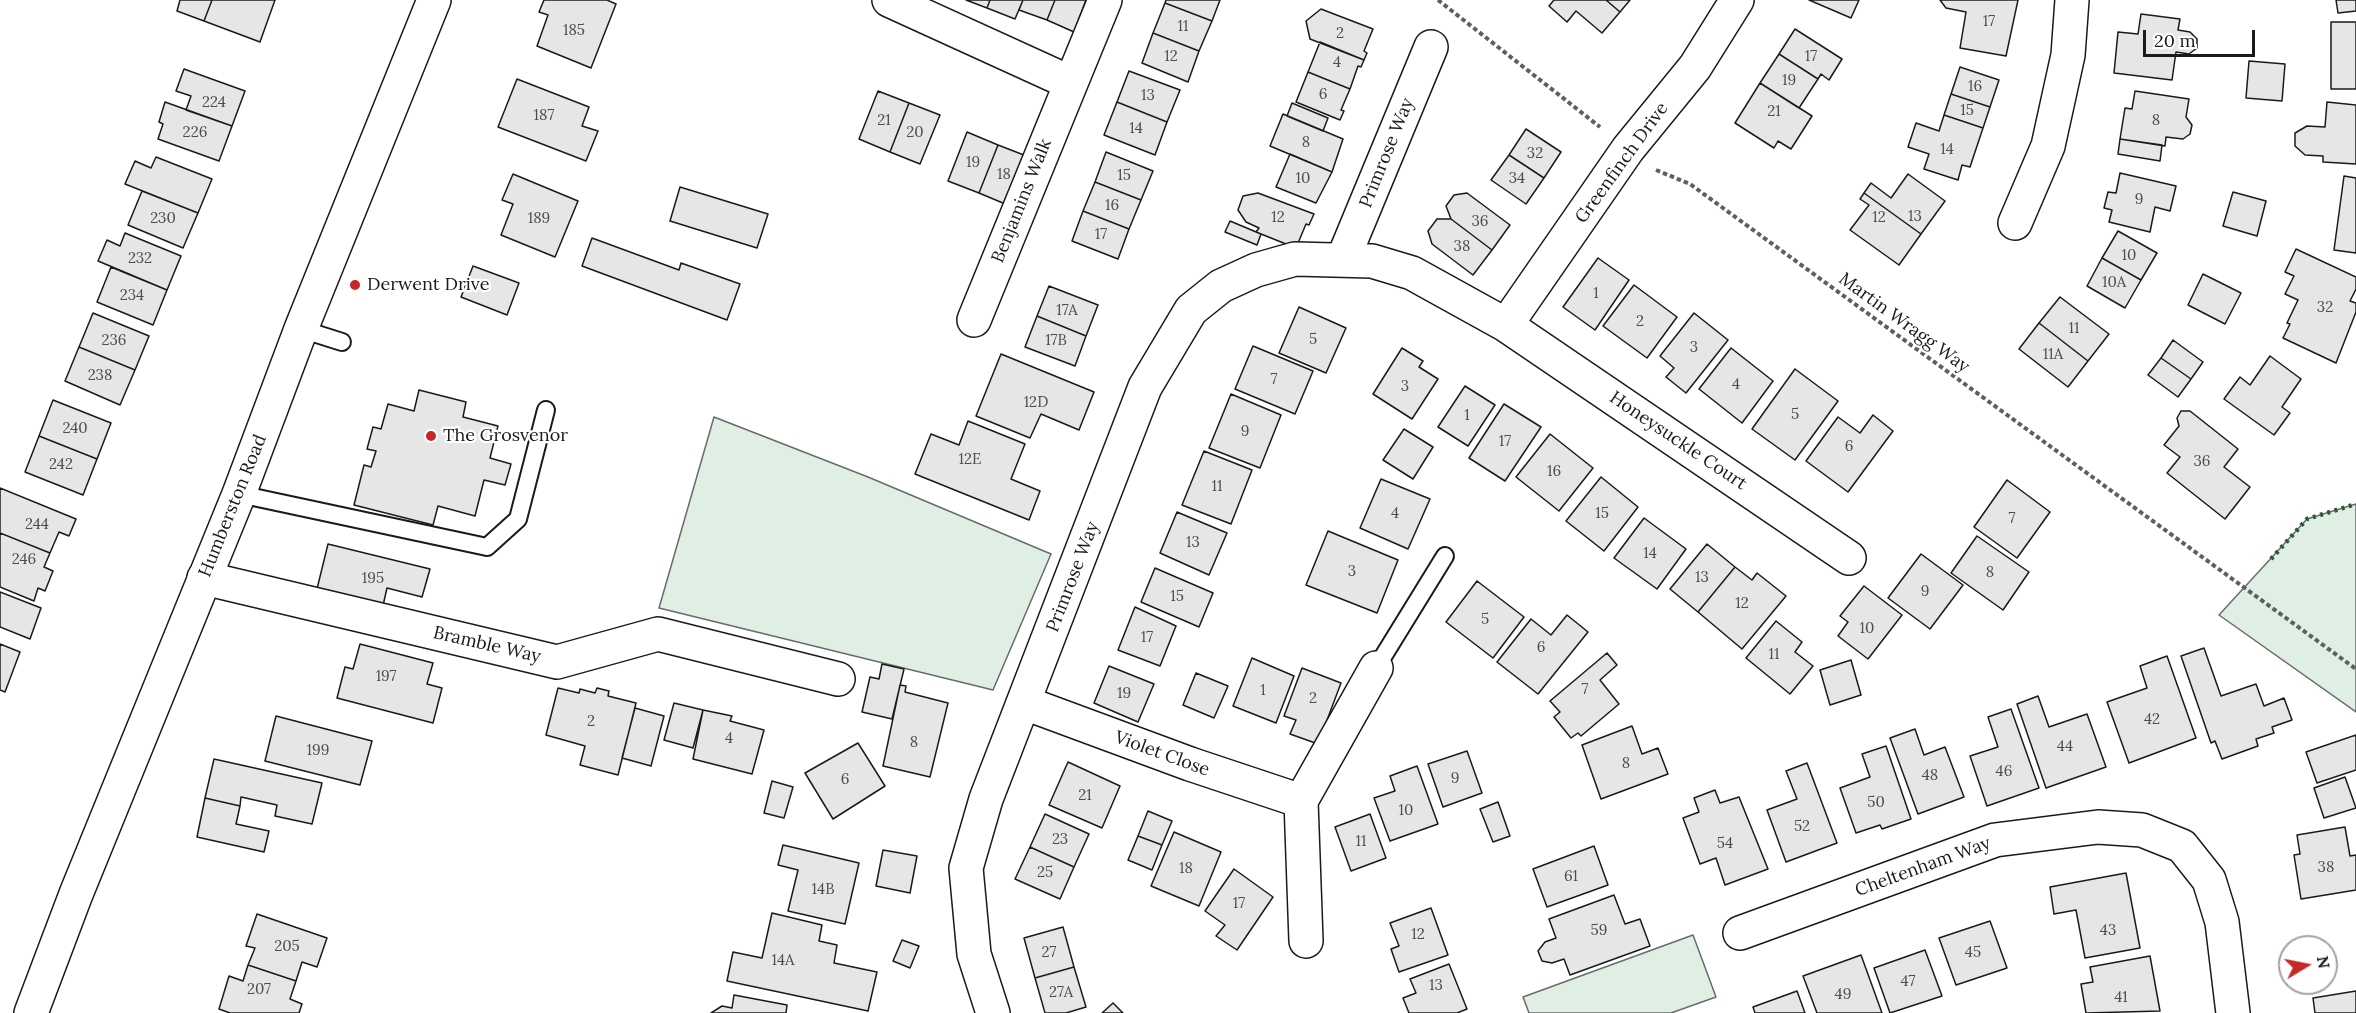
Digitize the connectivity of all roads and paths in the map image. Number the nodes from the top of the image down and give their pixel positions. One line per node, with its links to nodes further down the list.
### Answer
1 (434, 0): 14 (street, Humberston Road)
2 (889, 0): 8 (street)
3 (1105, 0): 8 (street, Benjamins Walk)
4 (1438, 0): 9 (path, Martin Wragg Way)
5 (1737, 0): 9 (street, Greenfinch Drive)
6 (2072, 0): 10 (street)
7 (1431, 47): 11 (street, Primrose Way)
8 (1071, 83): 12 (street, Benjamins Walk)
9 (1628, 149): 13 (street, Greenfinch Drive); 22 (path, Martin Wragg Way)
10 (2015, 223)
11 (1343, 259): 13 (street, Primrose Way); 24 (street, Primrose Way)
12 (974, 320)
13 (1506, 325): 19 (street, Honeysuckle Court)
14 (301, 329): 15 (lane); 17 (street, Humberston Road)
15 (342, 342)
16 (546, 410): 17 (lane)
17 (239, 494): 20 (street, Humberston Road)
18 (1446, 556): 21 (lane)
19 (1849, 558)
20 (204, 578): 23 (street, Bramble Way); 28 (street, Humberston Road)
21 (1376, 669): 25 (street)
22 (2356, 669)
23 (838, 679)
24 (1025, 704): 25 (street, Violet Close); 29 (street, Primrose Way)
25 (1301, 801): 27 (street)
26 (1740, 933): 30 (street, Cheltenham Way)
27 (1306, 941)
28 (32, 1013)
29 (993, 1013)
30 (2233, 1013)

